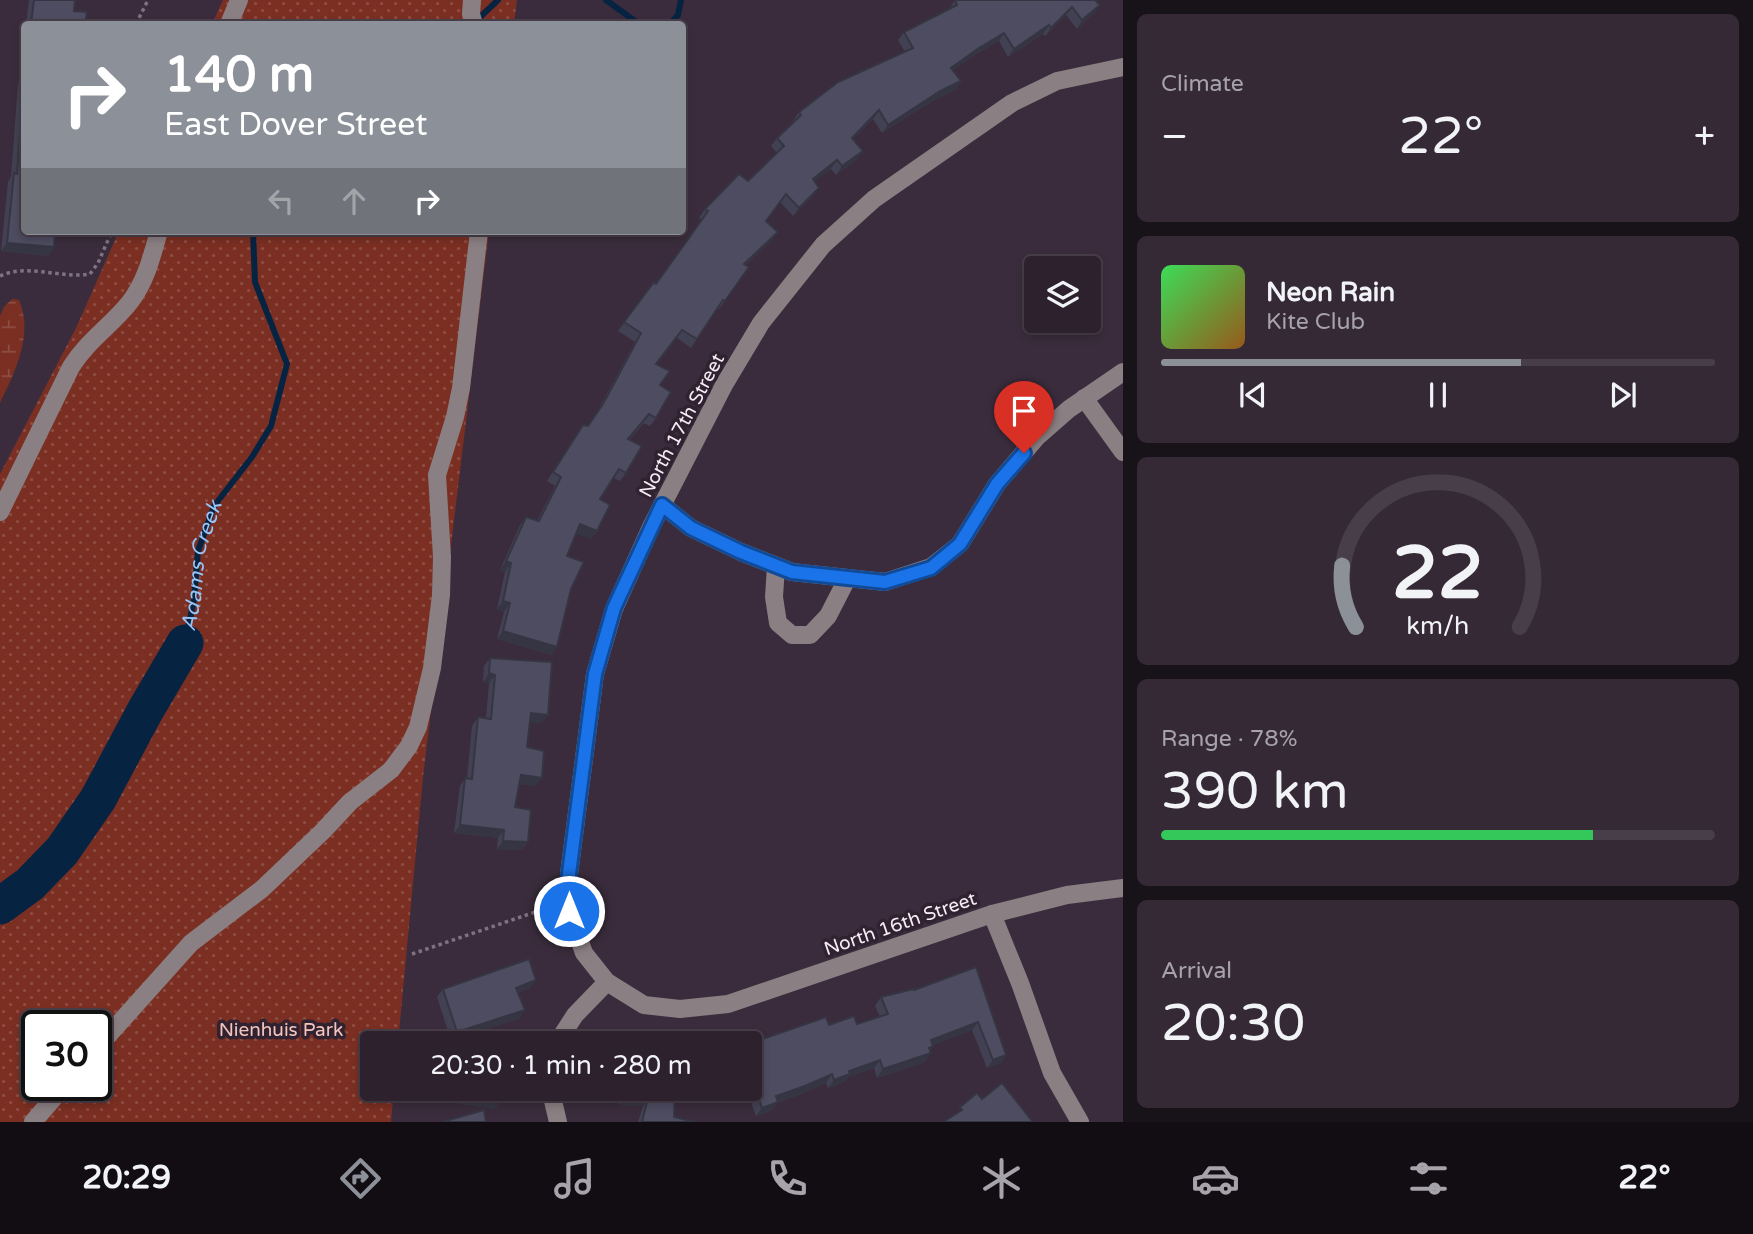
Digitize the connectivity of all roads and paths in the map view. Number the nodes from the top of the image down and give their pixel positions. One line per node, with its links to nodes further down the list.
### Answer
1 (148, 0): 3 (path)
2 (239, 0): 4 (street)
3 (138, 21)
4 (230, 21)
5 (1123, 67): 13 (street, North 17th Street)
6 (110, 235): 9 (path)
7 (158, 235): 14 (street)
8 (480, 235): 22 (street)
9 (0, 276)
10 (1123, 372): 11 (street)
11 (1084, 398): 12 (street); 16 (street)
12 (1123, 452)
13 (662, 505): 15 (street); 21 (street, North 17th Street)
14 (0, 512)
15 (776, 566): 16 (street); 16 (street)
16 (847, 579)
17 (1123, 888): 19 (street)
18 (550, 907): 20 (path)
19 (992, 914): 21 (street, North 16th Street); 28 (street, North 16th Street)
20 (412, 954)
21 (607, 982): 23 (street)
22 (112, 1031)
23 (565, 1031)
24 (51, 1101): 26 (street)
25 (553, 1101): 27 (street)
26 (33, 1122)
27 (558, 1122)
28 (1080, 1122)

